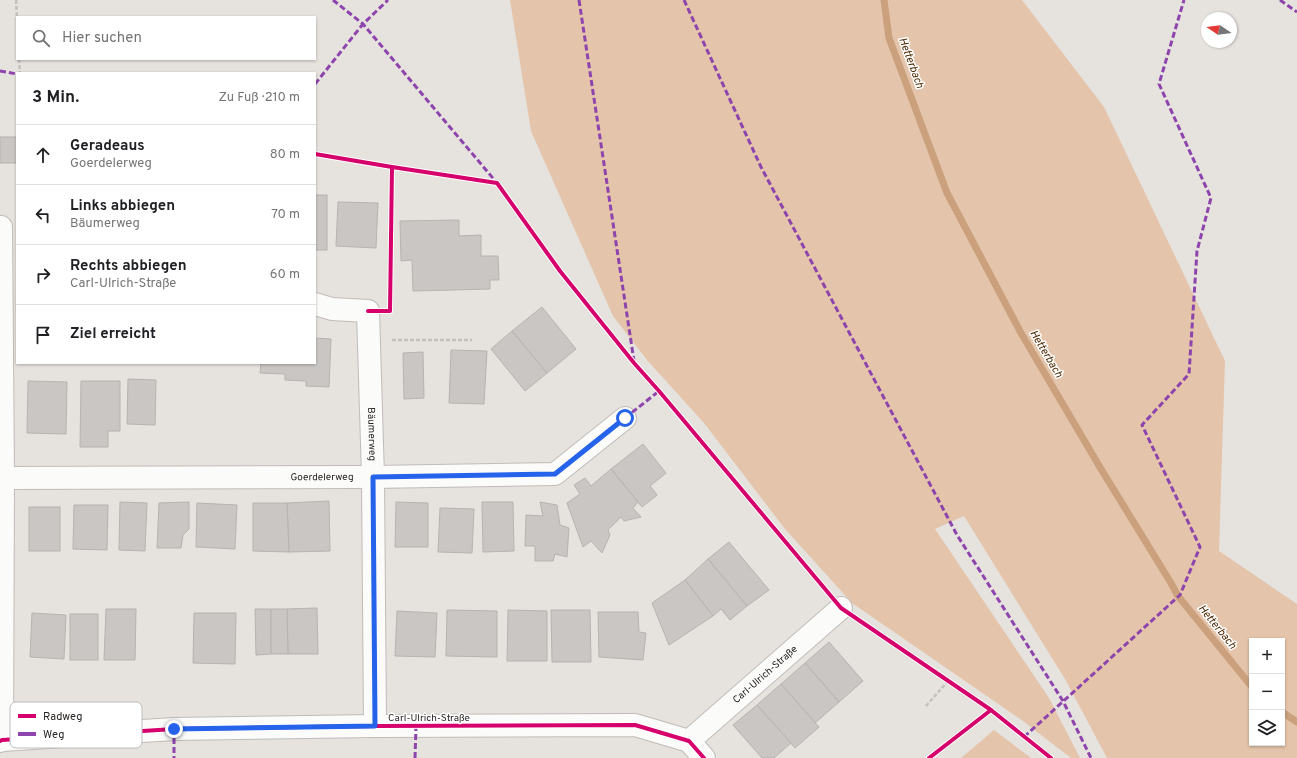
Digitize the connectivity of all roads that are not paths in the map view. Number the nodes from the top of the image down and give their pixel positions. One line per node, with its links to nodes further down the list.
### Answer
1 (6, 228): 5 (street)
2 (316, 304): 4 (street, Bäumerweg)
3 (625, 418): 4 (street, Goerdelerweg)
4 (373, 477): 5 (street, Goerdelerweg); 7 (street, Bäumerweg)
5 (2, 478): 9 (street)
6 (841, 608): 10 (street, Carl-Ulrich-Straße)
7 (375, 726): 8 (street, Carl-Ulrich-Straße); 10 (street, Carl-Ulrich-Straße)
8 (142, 731)
9 (1, 741)
10 (689, 741): 11 (street)
11 (704, 758)

